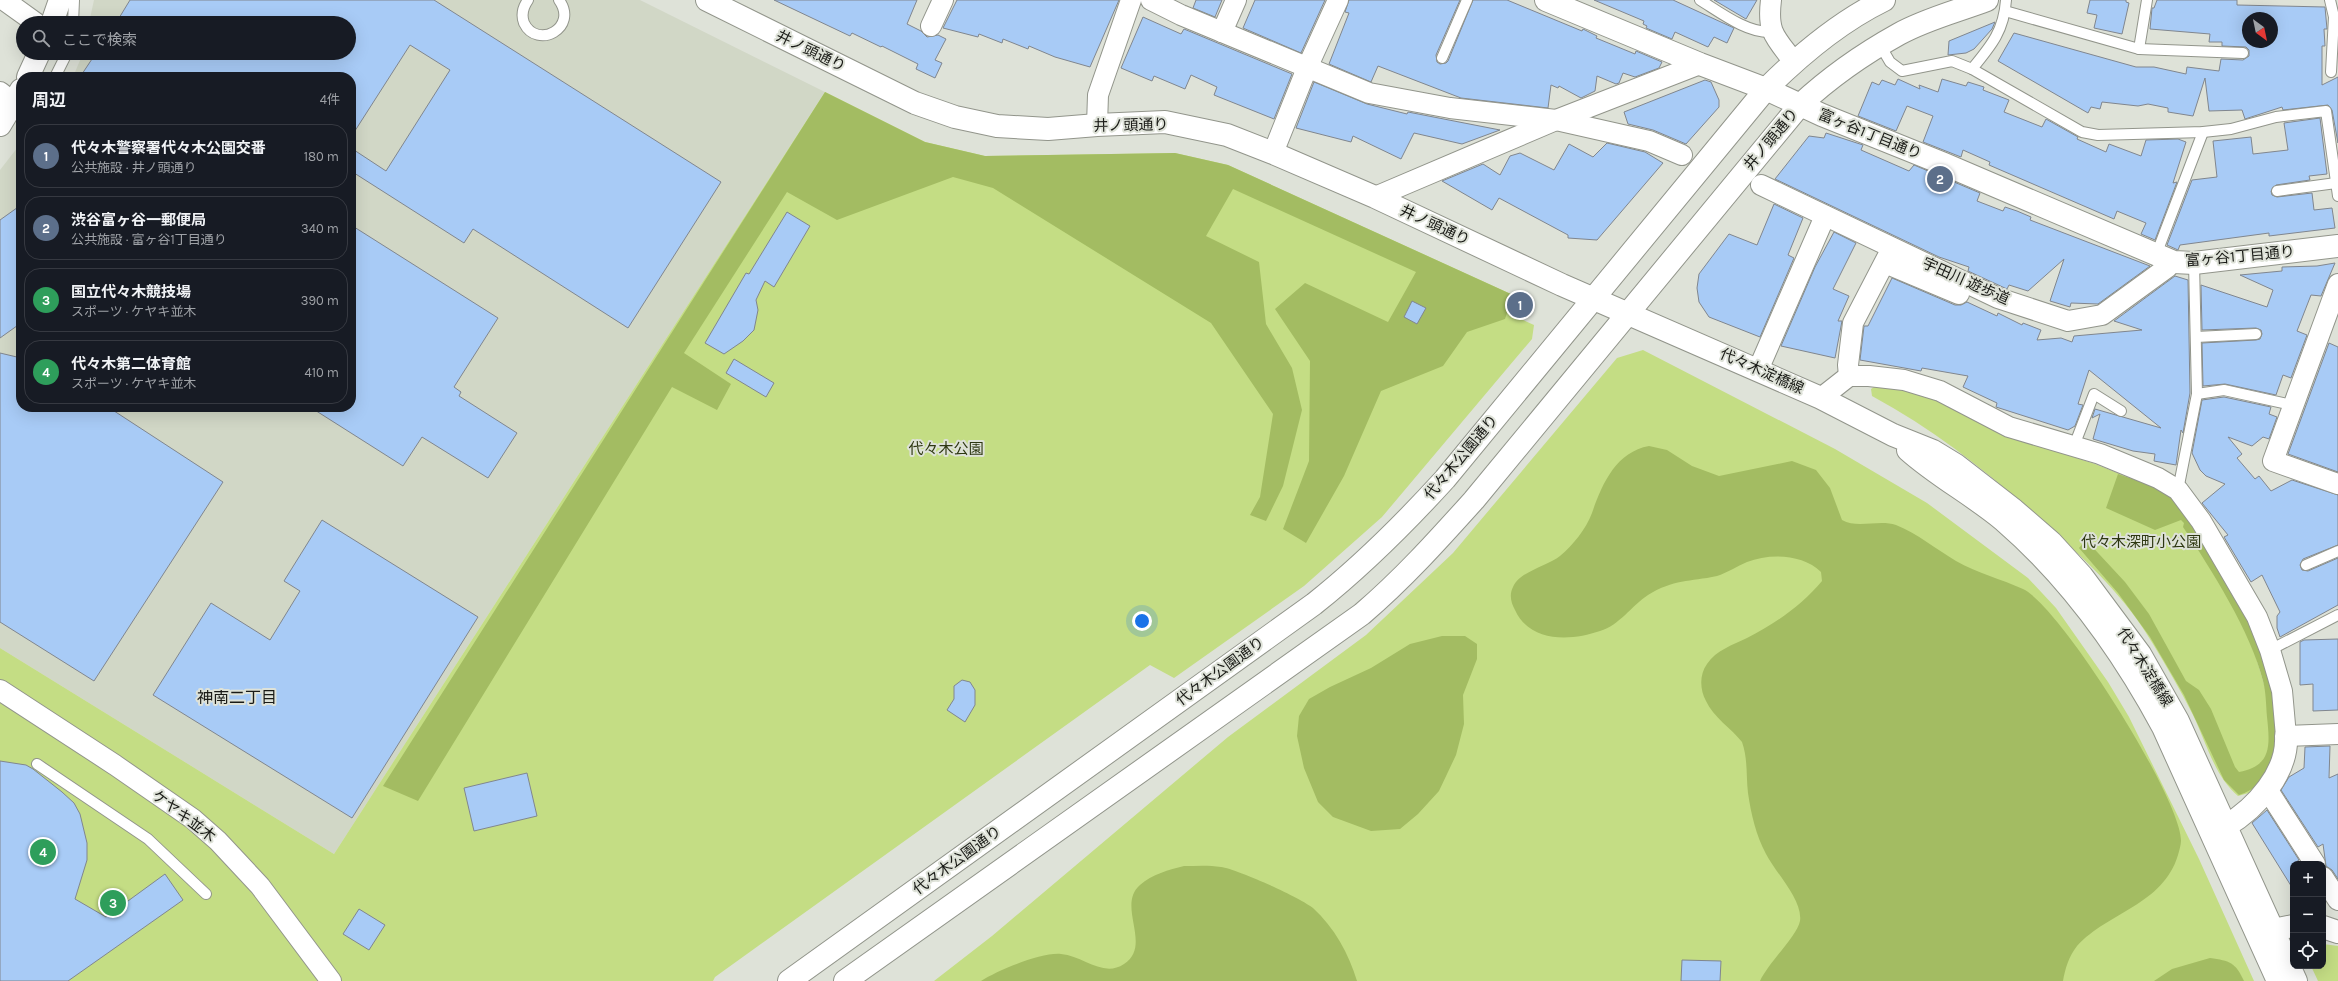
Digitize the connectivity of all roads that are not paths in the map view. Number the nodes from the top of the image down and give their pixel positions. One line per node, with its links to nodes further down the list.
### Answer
1 (4, 0): 22 (street)
2 (60, 0): 23 (street)
3 (74, 0): 24 (lane)
4 (528, 0): 5 (lane)
5 (558, 0)
6 (708, 0): 46 (street, 井ノ頭通り)
7 (943, 0): 25 (street)
8 (1131, 0): 46 (street)
9 (1151, 0): 26 (street)
10 (1236, 0): 26 (street)
11 (1338, 0): 36 (street)
12 (1467, 0): 31 (lane)
13 (1546, 0): 35 (street, 富ヶ谷1丁目通り)
14 (1700, 0): 27 (lane)
15 (1771, 0): 27 (street)
16 (1884, 0): 34 (street)
17 (1987, 0): 28 (street, 井ノ頭通り)
18 (2006, 0): 21 (lane)
19 (2147, 0): 29 (lane)
20 (2330, 0): 40 (lane)
21 (2005, 11): 29 (lane); 37 (lane)
22 (26, 16)
23 (54, 16)
24 (74, 16)
25 (931, 26)
26 (1222, 32): 36 (street)
27 (1771, 32): 34 (street)
28 (1880, 45): 37 (lane); 43 (street, 井ノ頭通り)
29 (2139, 49): 30 (lane)
30 (2243, 53)
31 (1442, 58)
32 (36, 60): 38 (street)
33 (64, 60): 39 (lane)
34 (1794, 62): 41 (street)
35 (1700, 64): 41 (street, 富ヶ谷1丁目通り); 44 (street)
36 (1307, 68): 44 (street); 48 (street)
37 (1972, 68): 47 (lane)
38 (30, 72)
39 (58, 72)
40 (2331, 72)
41 (1766, 89): 43 (street, 富ヶ谷1丁目通り); 62 (street)
42 (12, 95): 45 (street)
43 (1800, 105): 58 (street, 富ヶ谷1丁目通り); 63 (street, 井ノ頭通り)
44 (1556, 120): 49 (street); 54 (street)
45 (0, 125)
46 (1097, 125): 48 (street, 井ノ頭通り)
47 (2203, 132): 50 (lane); 58 (lane)
48 (1273, 153): 54 (street, 井ノ頭通り)
49 (1682, 155)
50 (2336, 182): 52 (lane); 53 (lane)
51 (1761, 185): 55 (street, 宇田川 遊歩道)
52 (2276, 191)
53 (2338, 196)
54 (1375, 197): 62 (street, 井ノ頭通り)
55 (1825, 216): 57 (street, 宇田川 遊歩道); 66 (street)
56 (2338, 246): 59 (street, 富ヶ谷1丁目通り)
57 (1888, 255): 58 (street, 宇田川 遊歩道); 61 (street); 67 (street)
58 (2162, 261): 59 (street, 富ヶ谷1丁目通り)
59 (2194, 263): 65 (lane)
60 (2338, 284): 70 (street)
61 (1959, 294)
62 (1594, 298): 63 (street, 井ノ頭通り); 94 (street, 代々木公園通り)
63 (1628, 313): 66 (street, 代々木淀橋線); 95 (street)
64 (2256, 334): 65 (lane)
65 (2196, 337): 68 (lane)
66 (1758, 370): 69 (street, 代々木淀橋線)
67 (1849, 376): 69 (street); 73 (street)
68 (2197, 394): 70 (lane); 75 (lane)
69 (1821, 398): 72 (street, 代々木淀橋線)
70 (2292, 405): 74 (street)
71 (2121, 411): 73 (lane)
72 (1893, 435): 85 (street, 代々木淀橋線); 96 (street, 代々木淀橋線)
73 (2074, 446): 75 (street)
74 (2338, 484)
75 (2178, 490): 79 (street)
76 (2338, 551): 77 (lane)
77 (2306, 564)
78 (2338, 615): 79 (lane)
79 (2270, 650): 82 (street)
80 (0, 690): 93 (street, ケヤキ並木)
81 (2338, 734): 82 (street)
82 (2286, 736): 84 (street)
83 (37, 764): 88 (lane)
84 (2267, 789): 85 (street); 86 (street)
85 (2226, 826): 90 (street, 代々木淀橋線)
86 (2313, 861)
87 (2326, 881): 89 (street)
88 (206, 894)
89 (2338, 900)
90 (2283, 928): 97 (street, 代々木淀橋線)
91 (2326, 929): 92 (street)
92 (2338, 932)
93 (331, 981)
94 (789, 981)
95 (845, 981)
96 (2278, 981)
97 (2296, 981)

